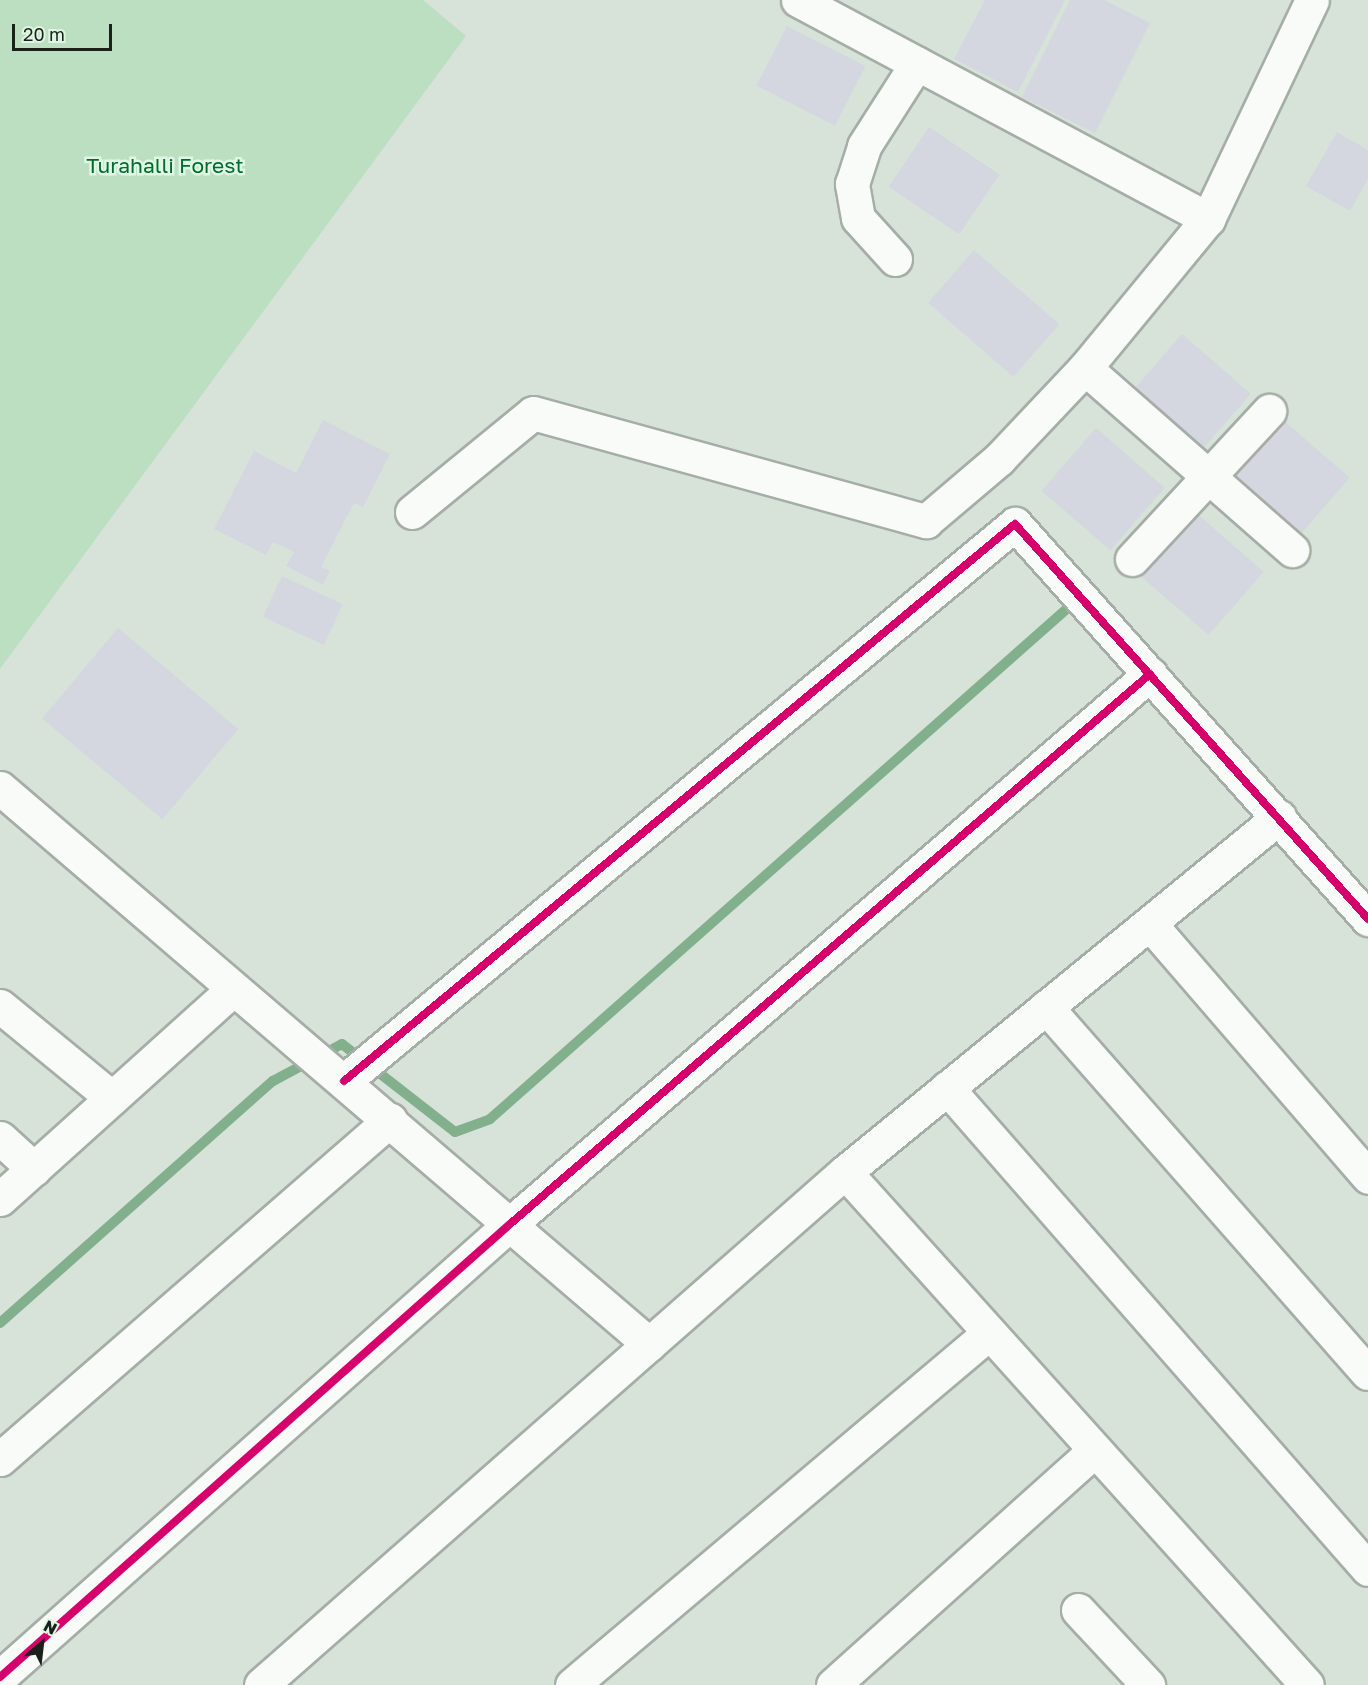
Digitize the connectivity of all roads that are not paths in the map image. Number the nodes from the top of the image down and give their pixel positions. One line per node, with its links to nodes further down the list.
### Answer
1 (798, 0): 3 (street)
2 (1312, 0): 4 (street)
3 (917, 63): 4 (street); 5 (street)
4 (1208, 219): 6 (street)
5 (895, 259)
6 (1085, 368): 8 (street); 9 (street)
7 (1269, 411): 8 (street)
8 (1207, 476): 10 (street); 11 (street)
9 (412, 512)
10 (1292, 550)
11 (1132, 560)
12 (1150, 674): 14 (street); 20 (street); 29 (street)
13 (0, 788): 17 (street)
14 (1279, 817): 15 (street); 16 (street)
15 (1368, 919)
16 (1150, 924): 19 (street); 27 (street)
17 (232, 990): 20 (street); 22 (street)
18 (0, 1006): 22 (street)
19 (1046, 1007): 21 (street); 32 (street)
20 (344, 1081): 23 (street)
21 (947, 1088): 26 (street); 35 (street)
22 (112, 1098): 25 (street)
23 (390, 1120): 29 (street); 34 (street)
24 (0, 1138): 25 (street)
25 (34, 1168): 28 (street)
26 (844, 1172): 30 (street); 31 (street)
27 (1368, 1177)
28 (0, 1199)
29 (510, 1224): 31 (street); 37 (street)
30 (989, 1332): 33 (street); 39 (street)
31 (649, 1344): 38 (street)
32 (1368, 1373)
33 (1095, 1450): 40 (street); 42 (street)
34 (0, 1459)
35 (1368, 1569)
36 (1078, 1610): 41 (street)
37 (0, 1677)
38 (261, 1685)
39 (572, 1685)
40 (833, 1685)
41 (1148, 1685)
42 (1307, 1685)

